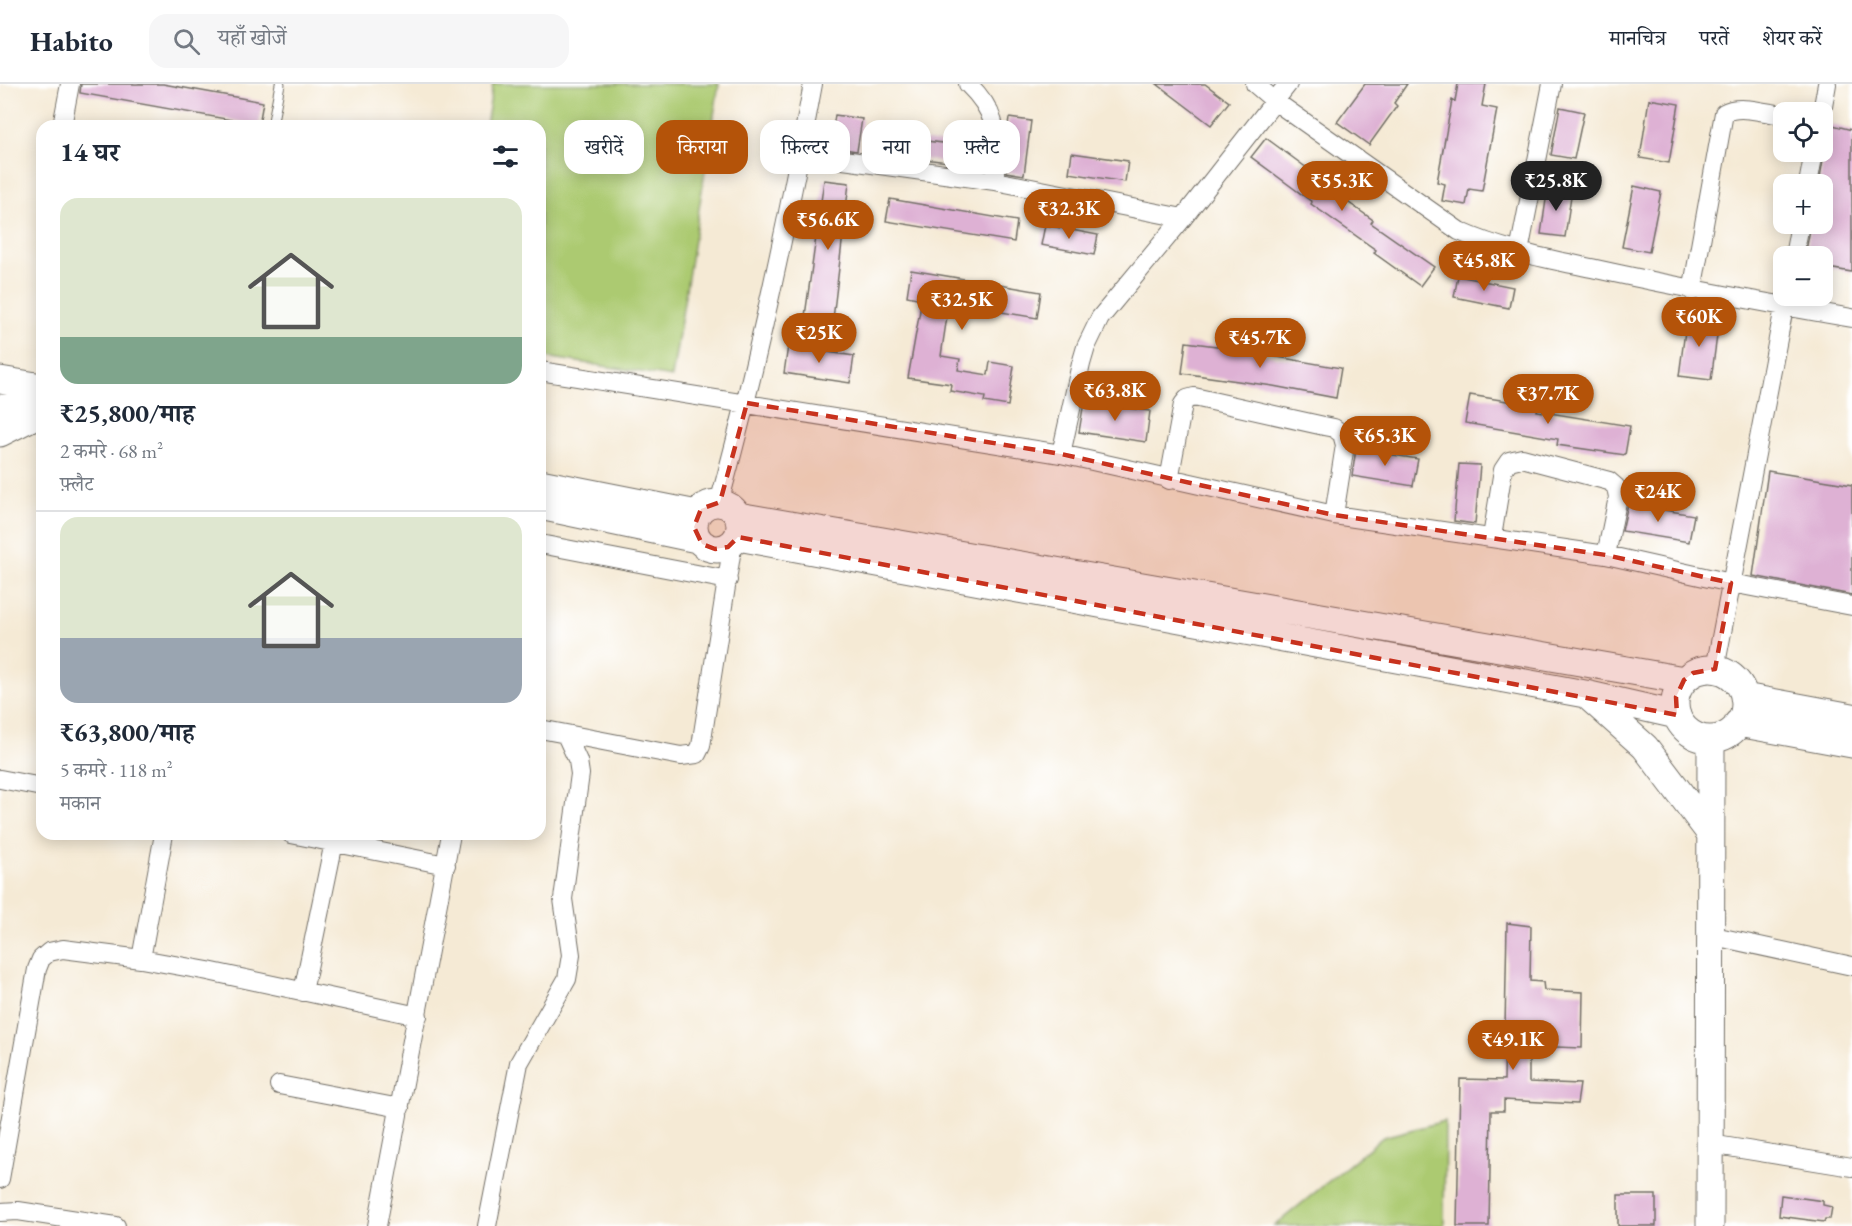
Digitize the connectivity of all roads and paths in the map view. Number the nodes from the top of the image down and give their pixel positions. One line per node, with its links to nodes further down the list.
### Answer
1 (70, 84): 12 (street)
2 (280, 84): 13 (lane)
3 (813, 84): 14 (street)
4 (968, 84): 17 (street)
5 (1255, 84): 9 (street)
6 (1288, 84): 9 (street)
7 (1552, 84): 19 (street)
8 (1827, 84): 10 (street)
9 (1276, 102): 18 (street); 19 (street)
10 (1824, 102)
11 (1773, 113): 20 (street)
12 (63, 120)
13 (273, 120)
14 (806, 120)
15 (850, 161): 17 (street)
16 (796, 174): 28 (street)
17 (995, 181): 18 (street)
18 (1183, 218): 33 (street)
19 (1519, 252): 20 (street)
20 (1692, 291): 21 (street)
21 (1773, 300)
22 (1785, 306): 43 (street)
23 (1805, 306): 24 (street)
24 (1852, 318)
25 (546, 372): 28 (street)
26 (0, 380): 27 (main road)
27 (36, 386)
28 (747, 403): 33 (street); 38 (street)
29 (0, 408): 30 (main road)
30 (36, 411)
31 (36, 414): 32 (main road)
32 (0, 433)
33 (1061, 454): 34 (street)
34 (1169, 480): 37 (street); 37 (street)
35 (546, 484): 38 (main road)
36 (546, 507): 38 (main road)
37 (1334, 514): 39 (street)
38 (720, 525): 42 (street); 46 (main road); 47 (main road)
39 (1492, 537): 41 (street); 41 (street)
40 (546, 545): 42 (street)
41 (1606, 555): 43 (street)
42 (728, 580): 53 (street)
43 (1731, 583): 44 (street); 45 (street)
44 (1852, 606)
45 (1715, 669): 46 (main road); 48 (main road)
46 (1684, 681): 49 (main road)
47 (1585, 694): 49 (main road); 58 (main road)
48 (1744, 697): 50 (main road); 51 (main road)
49 (1677, 715): 54 (main road)
50 (1852, 717)
51 (1738, 723): 54 (main road); 55 (main road)
52 (546, 730): 53 (street)
53 (566, 735): 78 (street)
54 (1711, 739): 58 (main road)
55 (1852, 744)
56 (0, 779): 57 (street)
57 (36, 786)
58 (1710, 833): 64 (main road)
59 (163, 840): 65 (street)
60 (323, 840): 62 (street)
61 (450, 840): 63 (street)
62 (334, 842): 63 (street); 67 (street)
63 (446, 865): 68 (street)
64 (1709, 935): 66 (street); 71 (main road)
65 (141, 959): 67 (street); 73 (street)
66 (1852, 966)
67 (303, 992): 68 (street)
68 (418, 1016): 70 (street)
69 (279, 1085): 70 (street)
70 (400, 1108): 77 (street)
71 (1710, 1144): 72 (street); 79 (main road)
72 (1852, 1167)
73 (0, 1179)
74 (0, 1212): 75 (street)
75 (85, 1223): 76 (street)
76 (116, 1226)
77 (377, 1226)
78 (487, 1226)
79 (1710, 1226)

